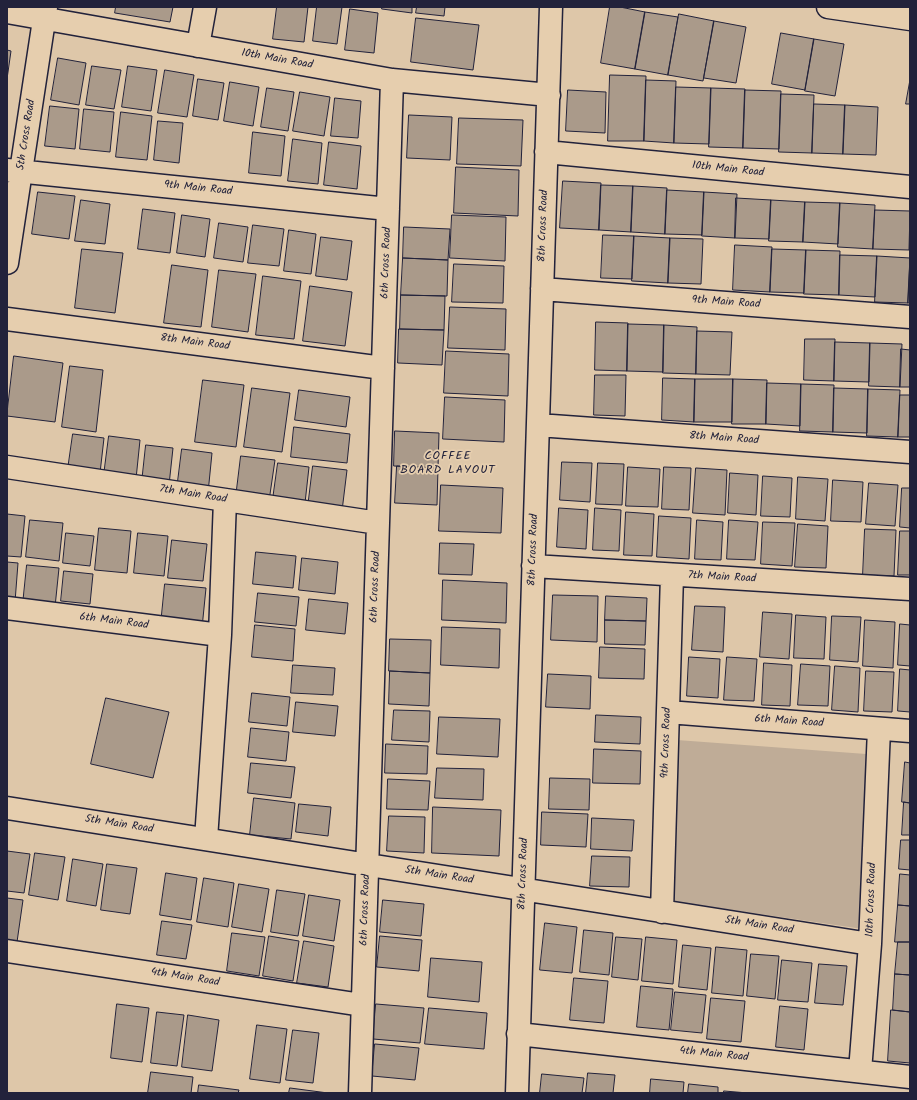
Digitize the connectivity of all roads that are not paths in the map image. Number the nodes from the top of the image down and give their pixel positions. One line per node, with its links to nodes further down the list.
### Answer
1 (205, 7): 7 (street)
2 (551, 7): 9 (street, 8th Cross Road)
3 (828, 7): 6 (street)
4 (7, 12): 5 (street, 10th Main Road)
5 (45, 13): 7 (street, 10th Main Road); 11 (street, 5th Cross Road)
6 (910, 20)
7 (198, 46): 8 (street, 10th Main Road)
8 (392, 80): 9 (street, 10th Main Road); 13 (street, 6th Cross Road)
9 (548, 95): 10 (street, 8th Cross Road)
10 (546, 152): 12 (street, 10th Main Road); 15 (street, 8th Cross Road)
11 (14, 171): 13 (street, 9th Main Road); 14 (street, 5th Cross Road)
12 (910, 187)
13 (388, 209): 18 (street, 6th Cross Road)
14 (7, 263)
15 (542, 289): 16 (street, 9th Main Road); 19 (street, 8th Cross Road)
16 (910, 317)
17 (7, 319): 18 (street, 8th Main Road)
18 (383, 368): 23 (street, 6th Cross Road)
19 (538, 425): 20 (street, 8th Main Road); 24 (street, 8th Cross Road)
20 (910, 452)
21 (7, 467): 22 (street, 7th Main Road)
22 (226, 500): 23 (street, 7th Main Road); 28 (street)
23 (378, 523): 34 (street, 6th Cross Road)
24 (534, 566): 25 (street, 7th Main Road); 35 (street, 8th Cross Road)
25 (672, 575): 26 (street, 7th Main Road); 29 (street, 9th Cross Road)
26 (910, 589)
27 (7, 608): 28 (street, 6th Main Road)
28 (220, 635): 33 (street)
29 (668, 712): 30 (street, 6th Main Road); 36 (street, 9th Cross Road)
30 (879, 729): 31 (street, 6th Main Road); 37 (street, 10th Cross Road)
31 (910, 730)
32 (7, 808): 33 (street, 5th Main Road)
33 (206, 839): 34 (street, 5th Main Road)
34 (368, 864): 35 (street, 5th Main Road); 39 (street, 6th Cross Road)
35 (523, 889): 36 (street, 5th Main Road); 40 (street, 8th Cross Road)
36 (662, 912): 37 (street, 5th Main Road)
37 (870, 944): 41 (street, 10th Cross Road)
38 (7, 951): 39 (street, 4th Main Road)
39 (362, 1005): 43 (street, 6th Cross Road)
40 (518, 1034): 41 (street, 4th Main Road); 44 (street, 8th Cross Road)
41 (860, 1071): 42 (street, 4th Main Road)
42 (910, 1077)
43 (360, 1093)
44 (517, 1093)

